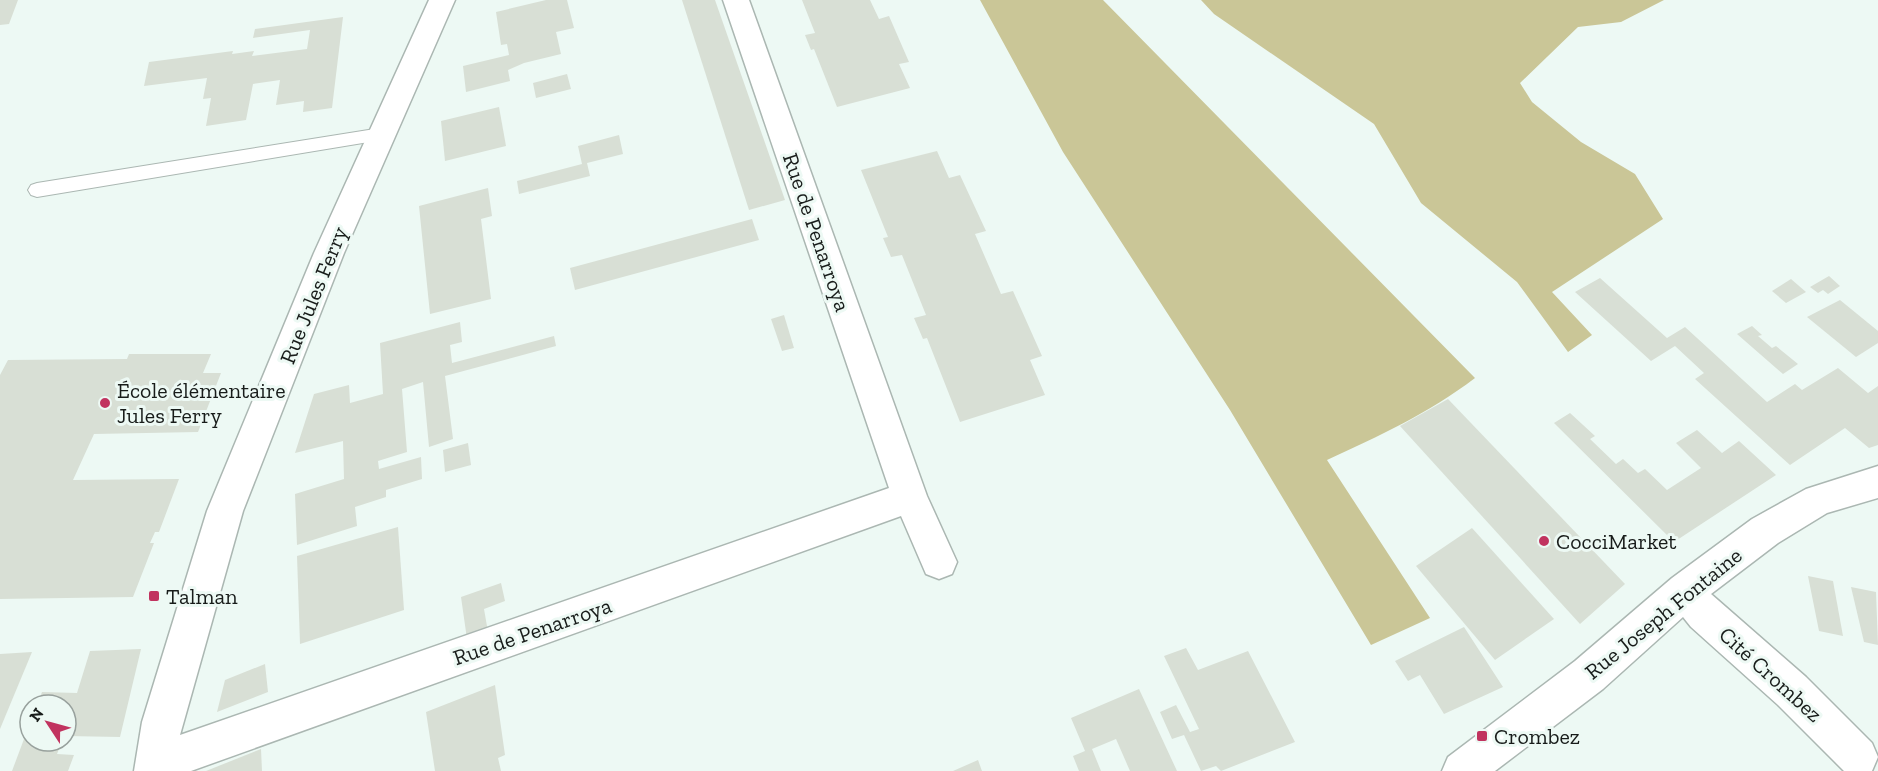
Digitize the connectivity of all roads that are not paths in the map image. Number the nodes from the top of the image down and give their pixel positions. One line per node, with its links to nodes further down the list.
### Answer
1 (442, 0): 3 (street, Rue Jules Ferry)
2 (736, 0): 6 (street, Rue de Penarroya)
3 (381, 134): 4 (lane); 10 (street, Rue Jules Ferry)
4 (37, 190)
5 (1878, 482): 8 (street, Rue Joseph Fontaine)
6 (910, 497): 7 (street, Rue de Penarroya); 10 (street, Rue de Penarroya)
7 (939, 562)
8 (1685, 591): 9 (street, Cité Crombez); 11 (street, Rue Joseph Fontaine)
9 (1863, 756)
10 (154, 768)
11 (1462, 771)

